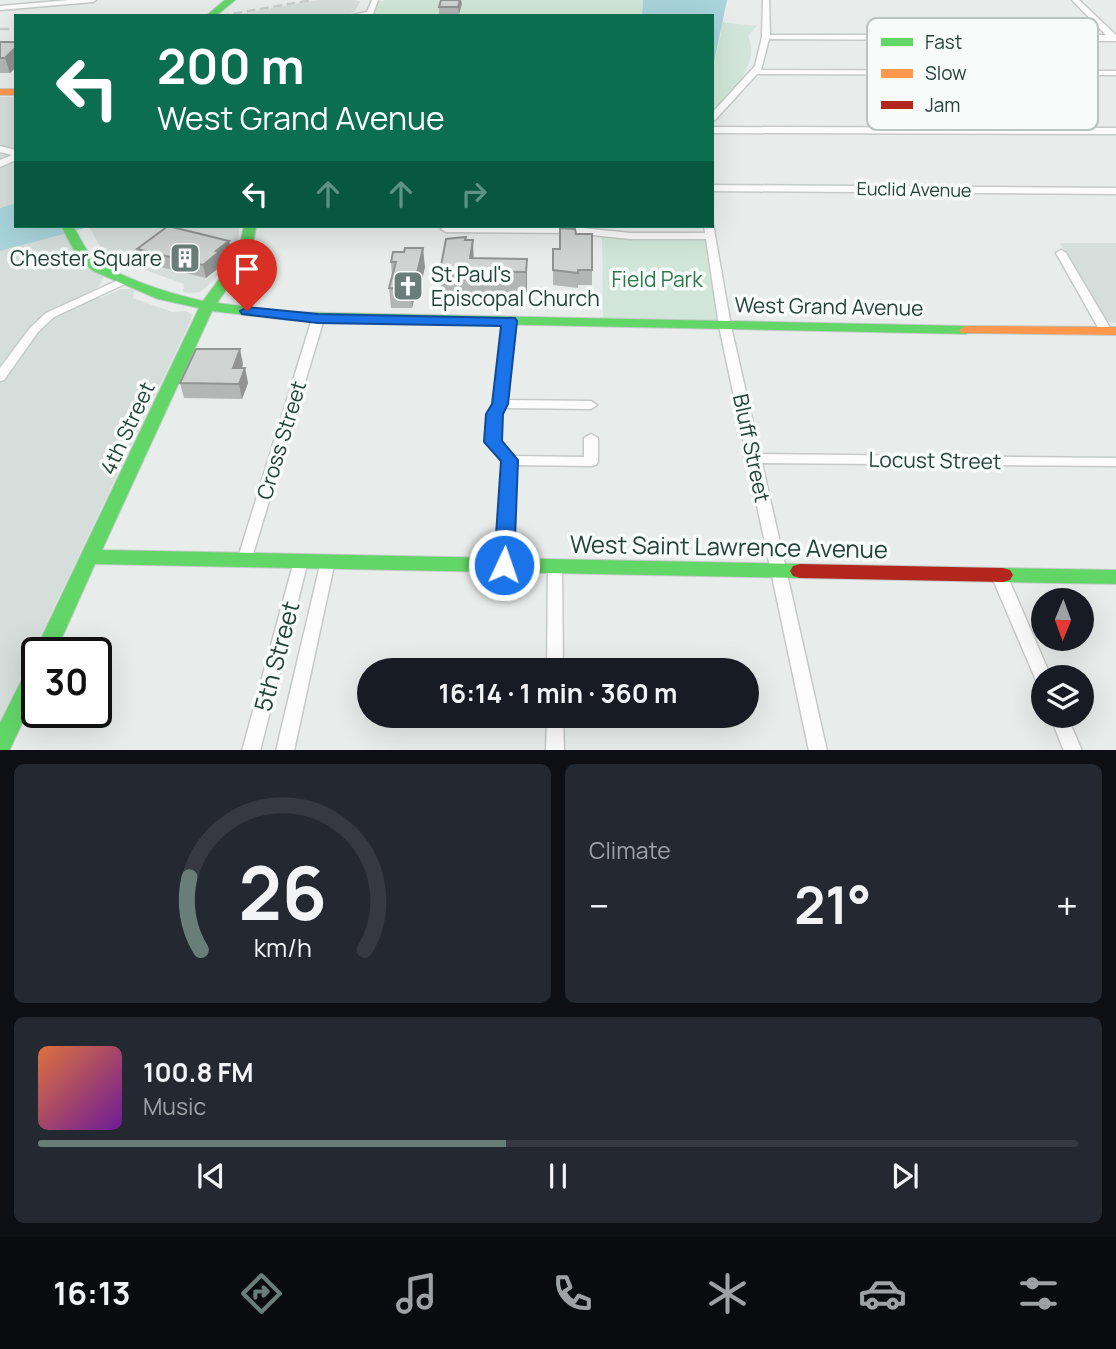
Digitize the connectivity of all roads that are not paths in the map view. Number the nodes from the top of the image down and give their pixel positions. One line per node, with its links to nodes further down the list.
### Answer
1 (93, 0): 5 (street)
2 (231, 0): 6 (street)
3 (766, 0): 11 (street)
4 (1075, 0): 7 (street)
5 (0, 9)
6 (213, 14)
7 (1093, 18)
8 (1098, 23): 9 (street)
9 (1104, 29): 10 (street)
10 (1115, 36)
11 (766, 37): 12 (street); 13 (street)
12 (867, 37)
13 (755, 72): 14 (street); 17 (street)
14 (867, 72)
15 (1098, 73): 16 (street)
16 (1116, 73)
17 (714, 116)
18 (714, 130): 19 (street)
19 (1116, 131)
20 (714, 188): 21 (street, Euclid Avenue)
21 (1116, 191)
22 (250, 228): 28 (street, 4th Street)
23 (446, 229): 24 (street)
24 (710, 231): 31 (street, Bluff Street)
25 (70, 232): 27 (street, West Grand Avenue)
26 (1061, 253): 32 (street)
27 (125, 280): 28 (street, West Grand Avenue); 33 (street)
28 (207, 306): 29 (street, West Grand Avenue); 40 (street, 4th Street)
29 (318, 319): 30 (street, West Grand Avenue); 41 (street, Cross Street)
30 (509, 321): 31 (street, West Grand Avenue); 34 (street)
31 (724, 326): 32 (street, West Grand Avenue); 37 (street, Bluff Street)
32 (1111, 331)
33 (0, 377)
34 (500, 404): 35 (street); 38 (street)
35 (591, 405)
36 (591, 438): 38 (street)
37 (754, 458): 39 (street, Locust Street); 46 (street, Bluff Street)
38 (509, 460): 44 (street)
39 (1116, 462)
40 (90, 558): 41 (street, West Saint Lawrence Avenue); 49 (street, 4th Street)
41 (244, 561): 42 (street, West Saint Lawrence Avenue)
42 (302, 561): 43 (street, West Saint Lawrence Avenue); 57 (street, 5th Street)
43 (328, 561): 44 (street, West Saint Lawrence Avenue); 58 (street, 5th Street)
44 (504, 565): 45 (street, West Saint Lawrence Avenue)
45 (555, 565): 46 (street, West Saint Lawrence Avenue); 50 (street)
46 (778, 570): 47 (street, West Saint Lawrence Avenue); 60 (street, Bluff Street)
47 (999, 575): 48 (street, West Saint Lawrence Avenue); 51 (street)
48 (1116, 577)
49 (52, 637)
50 (555, 658)
51 (1037, 665)
52 (21, 695): 53 (street)
53 (6, 720): 56 (street)
54 (555, 728): 59 (street)
55 (1064, 728): 61 (street)
56 (0, 746)
57 (251, 750)
58 (285, 750)
59 (555, 750)
60 (818, 750)
61 (1073, 750)

